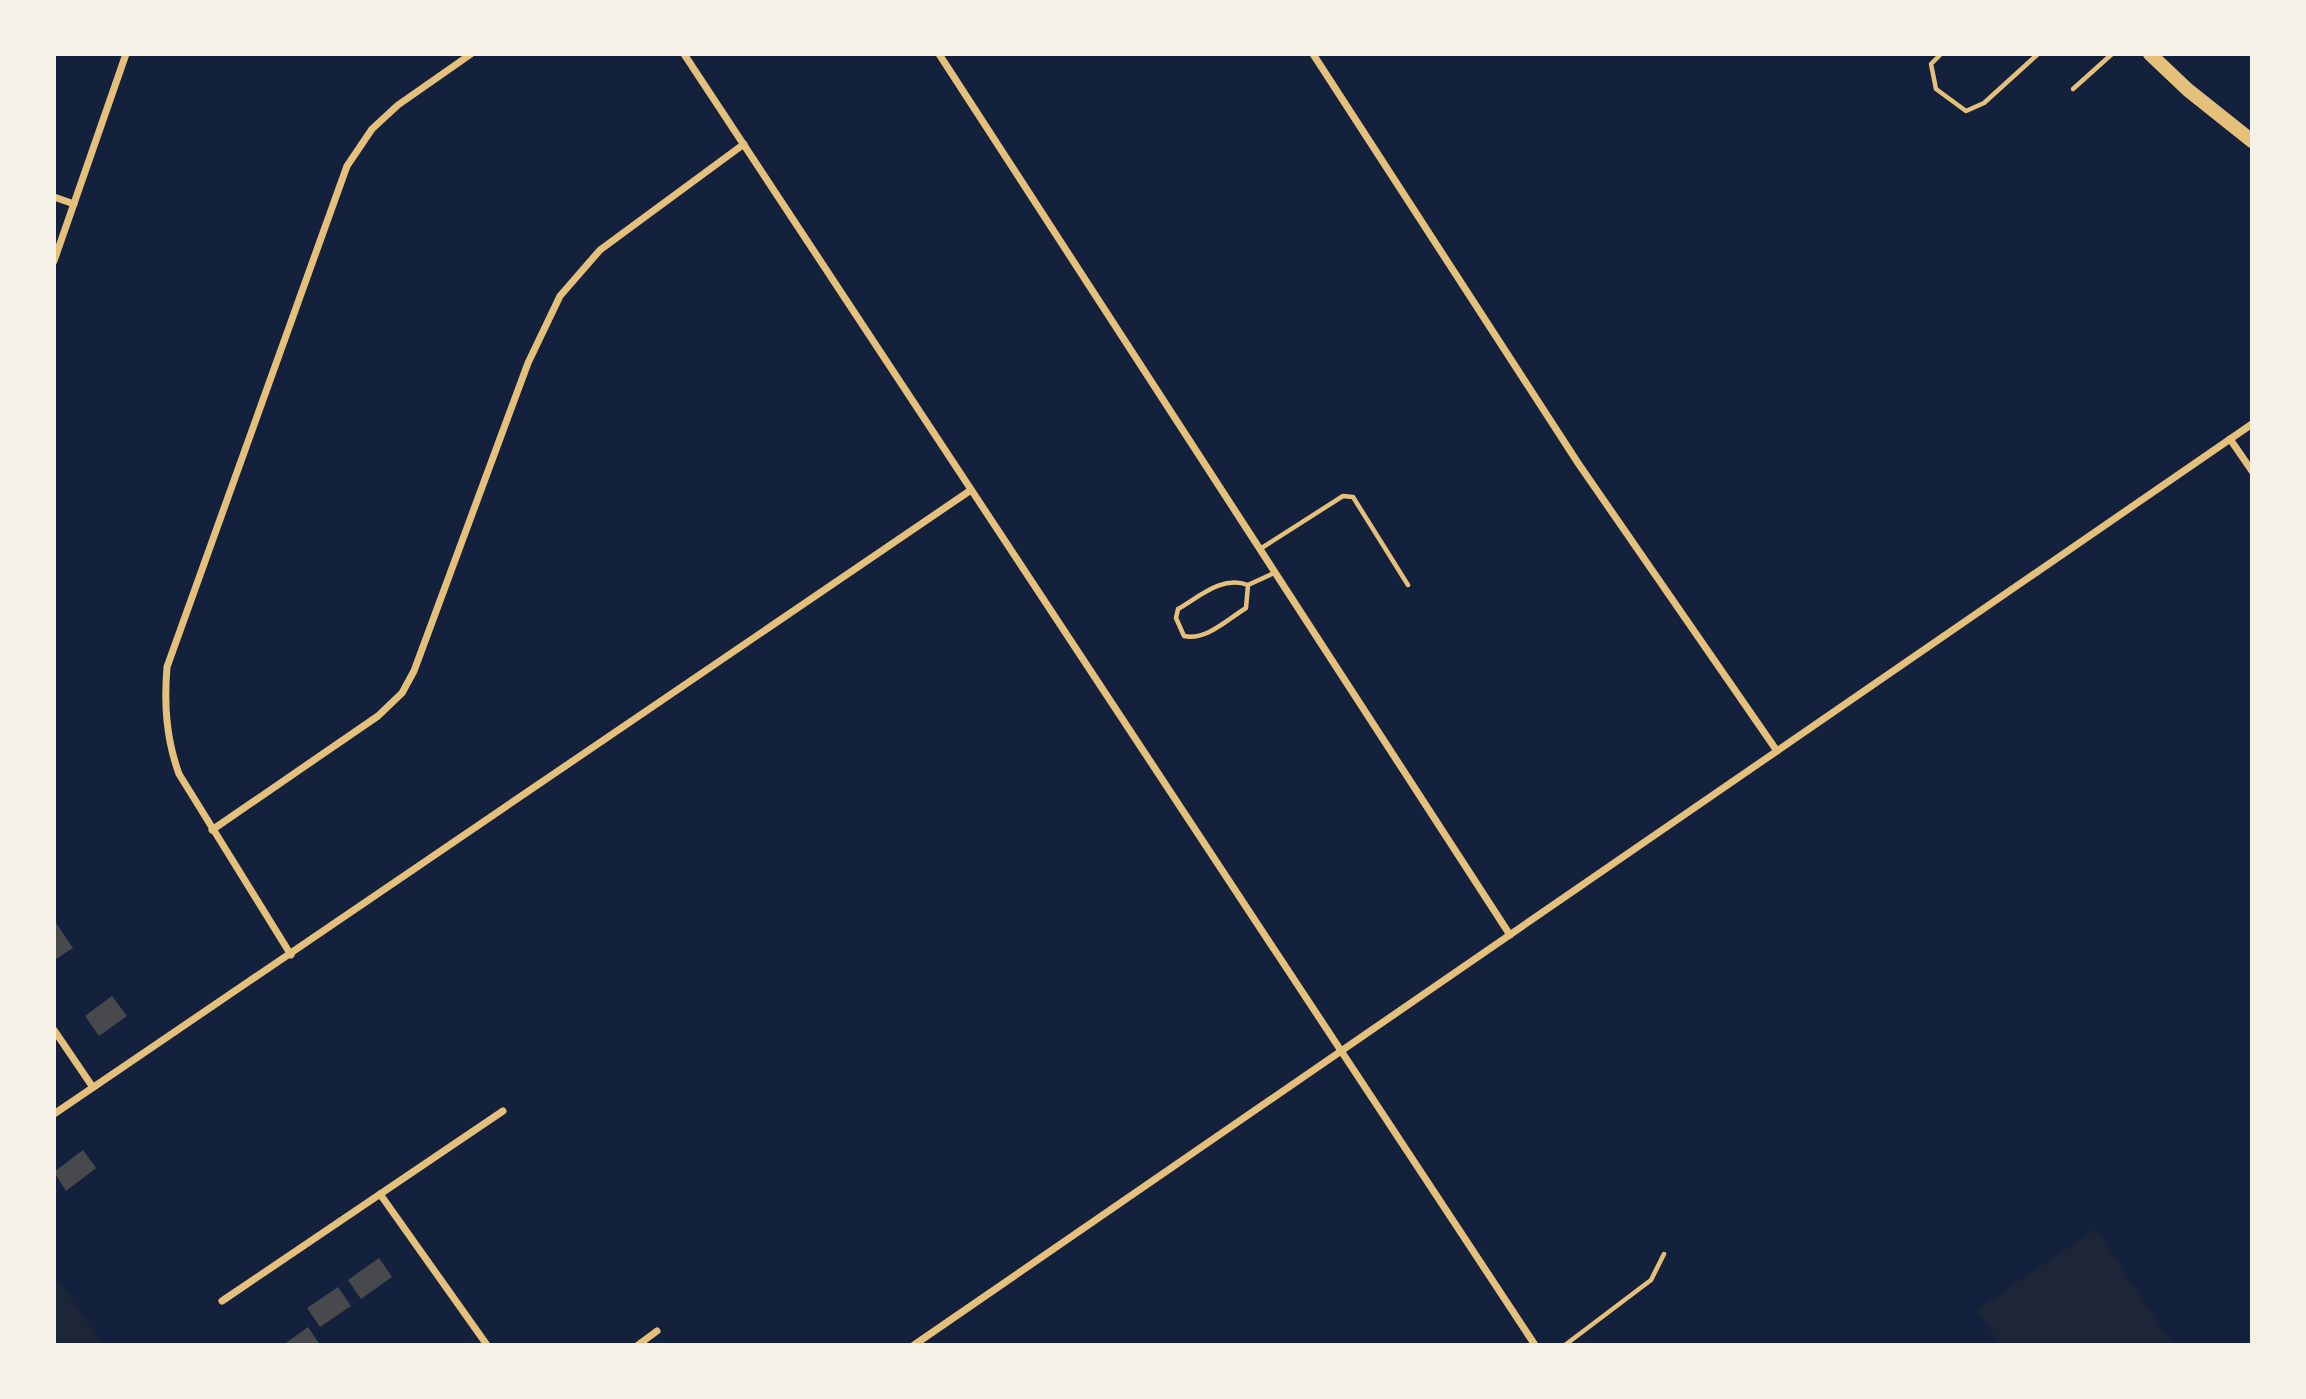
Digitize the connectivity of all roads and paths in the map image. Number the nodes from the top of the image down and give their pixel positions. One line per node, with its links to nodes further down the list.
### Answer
1 (126, 54): 14 (street)
2 (471, 54): 25 (street)
3 (684, 54): 12 (street)
4 (939, 54): 20 (street)
5 (1313, 54): 24 (street)
6 (1941, 54): 7 (lane)
7 (2039, 54)
8 (2112, 54): 10 (lane)
9 (2150, 54): 11 (main road)
10 (2073, 89)
11 (2252, 141)
12 (744, 144): 19 (street); 25 (street)
13 (54, 197): 14 (street)
14 (74, 204): 15 (street)
15 (54, 261)
16 (2252, 424): 17 (street)
17 (2230, 439): 18 (street); 24 (street)
18 (2252, 471)
19 (971, 490): 27 (street); 29 (street)
20 (1260, 549): 21 (street); 23 (lane)
21 (1275, 573): 22 (lane); 26 (street)
22 (1248, 585): 22 (lane)
23 (1408, 585)
24 (1777, 751): 26 (street)
25 (212, 830): 27 (street)
26 (1510, 936): 29 (street)
27 (291, 955): 30 (street)
28 (54, 1030): 30 (street)
29 (1342, 1052): 39 (street); 40 (street)
30 (92, 1086): 32 (street)
31 (503, 1111): 33 (street)
32 (54, 1114)
33 (380, 1194): 35 (street); 37 (street)
34 (1664, 1254): 41 (lane)
35 (222, 1301)
36 (657, 1331): 38 (street)
37 (487, 1345)
38 (638, 1345)
39 (914, 1345)
40 (1535, 1345)
41 (1565, 1345)

